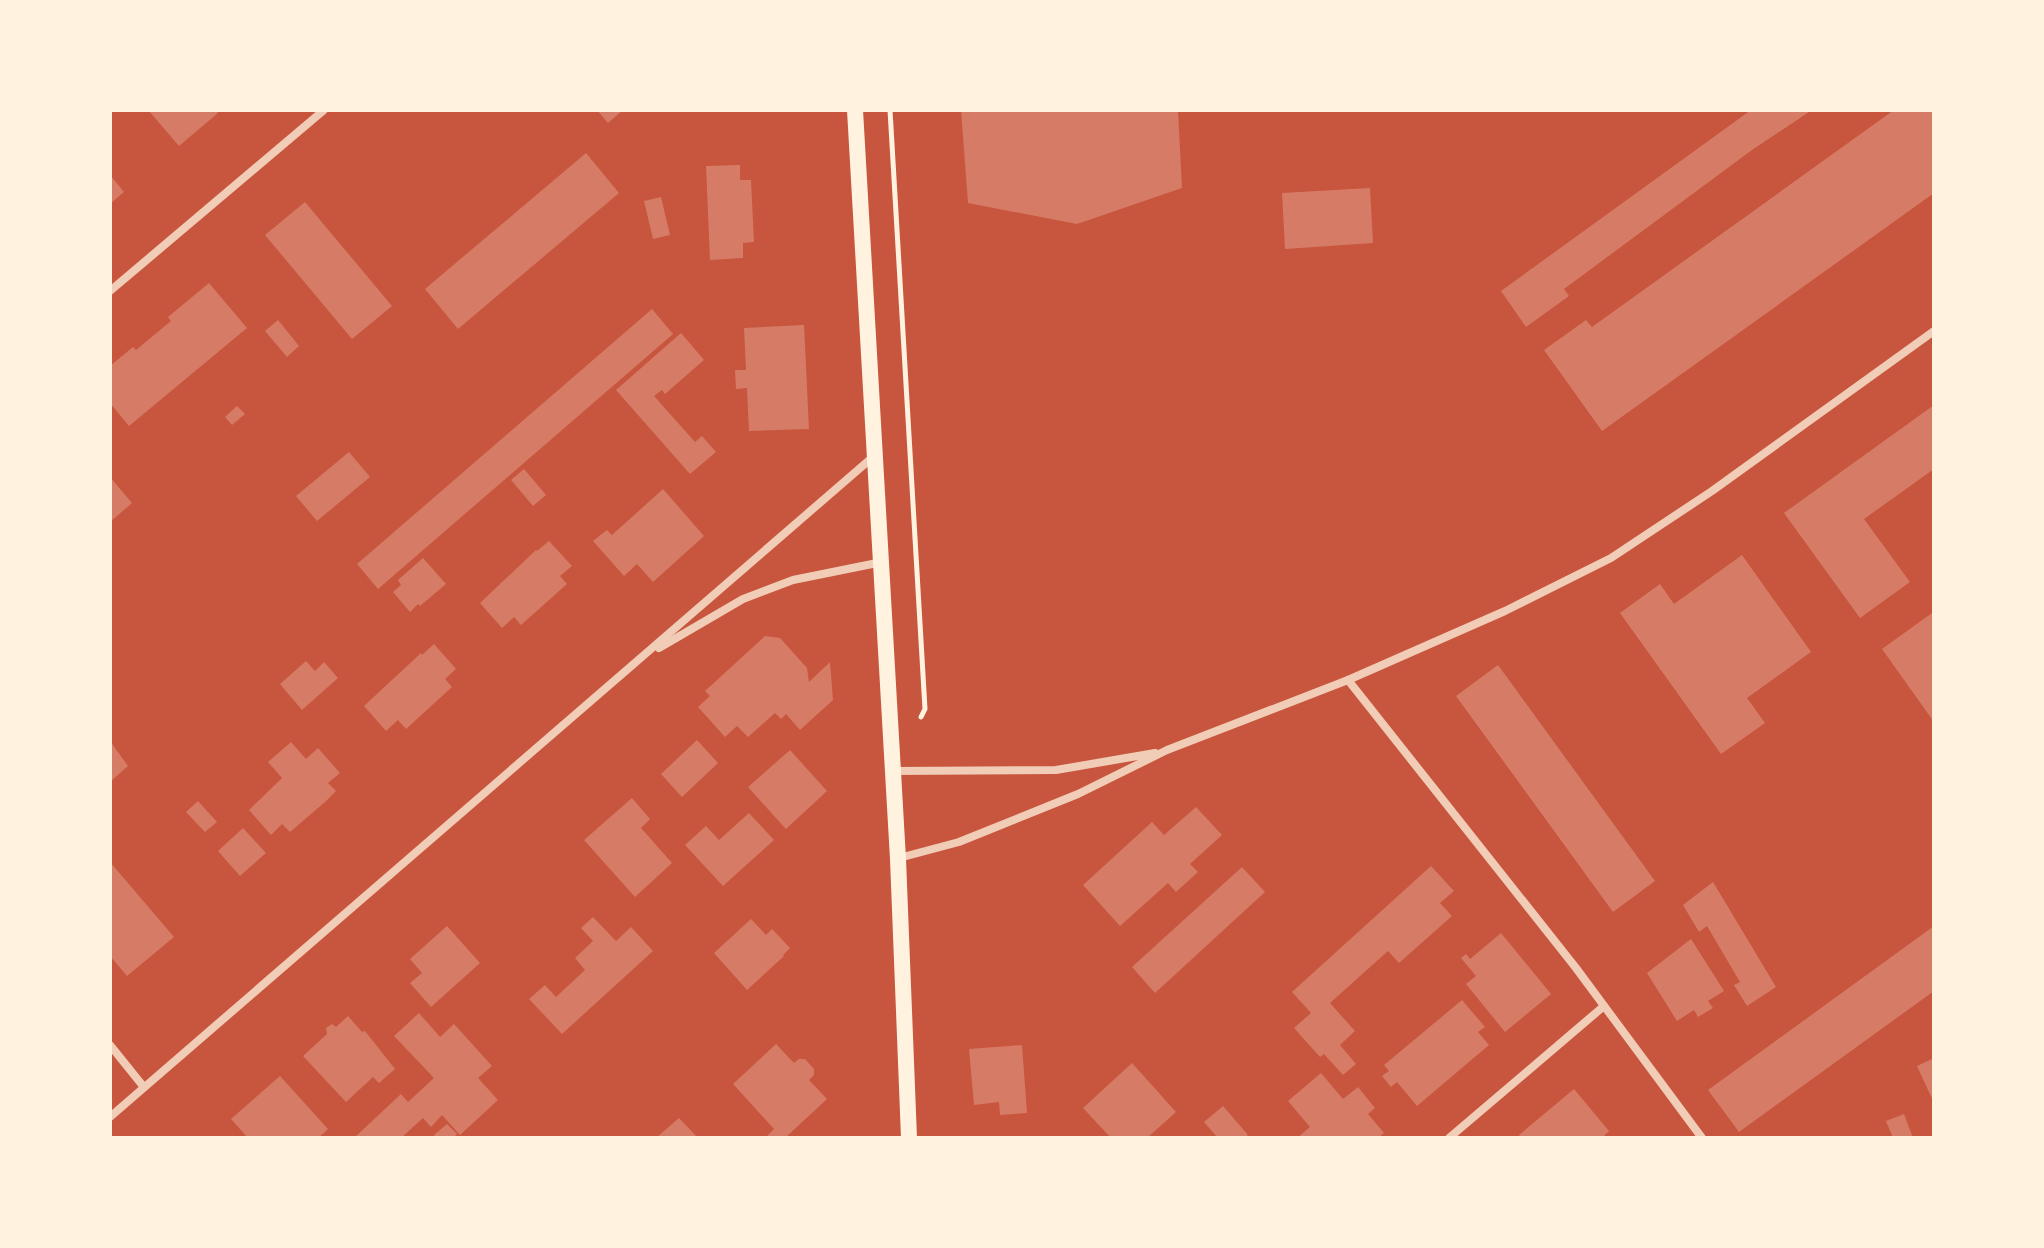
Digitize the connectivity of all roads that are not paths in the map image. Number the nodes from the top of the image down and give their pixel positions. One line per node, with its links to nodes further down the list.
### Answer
1 (324, 110): 3 (street)
2 (855, 110): 5 (main road)
3 (110, 291)
4 (1934, 331): 8 (street)
5 (875, 456): 6 (main road); 7 (street)
6 (882, 562): 7 (street); 10 (main road)
7 (641, 659): 14 (street)
8 (1348, 680): 9 (street); 12 (street)
9 (1167, 750): 10 (street); 11 (street)
10 (892, 771): 11 (main road)
11 (898, 859): 16 (main road)
12 (1604, 1006): 17 (street); 18 (street)
13 (110, 1045): 14 (street)
14 (143, 1086): 15 (street)
15 (110, 1117)
16 (909, 1138)
17 (1449, 1138)
18 (1702, 1138)

